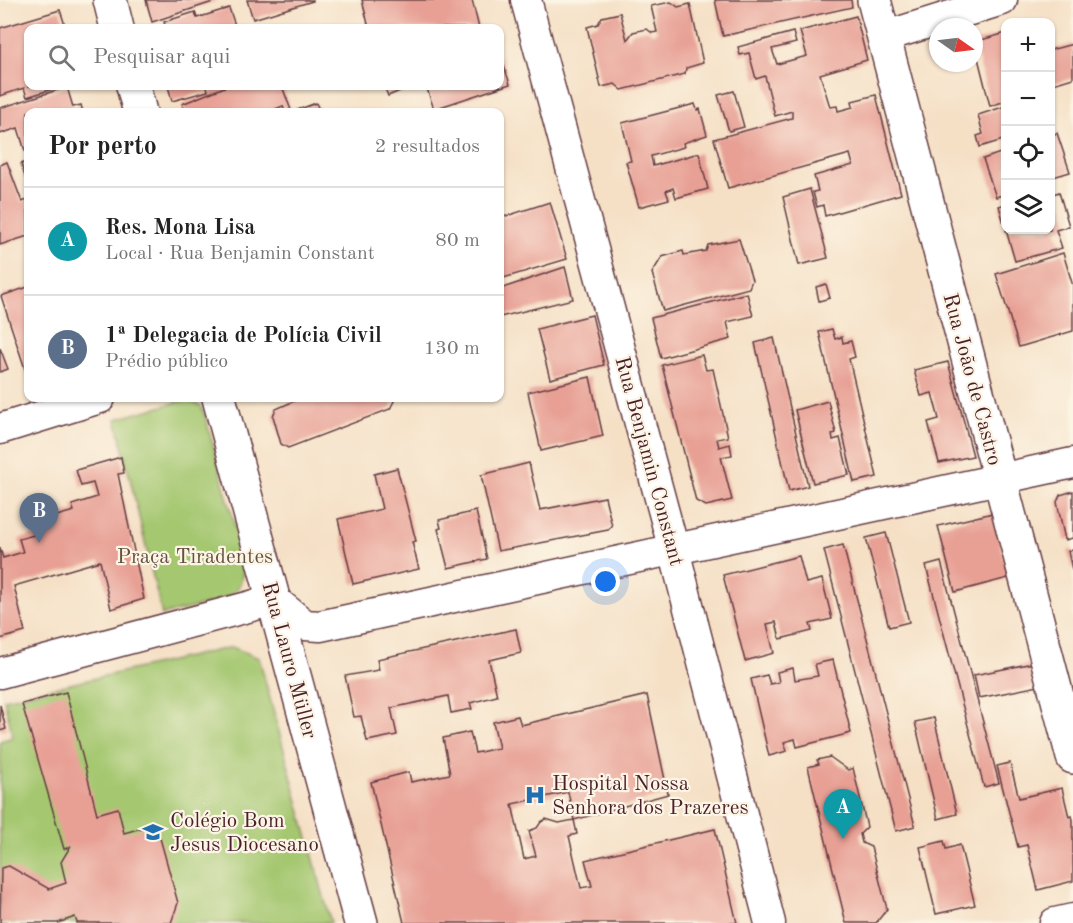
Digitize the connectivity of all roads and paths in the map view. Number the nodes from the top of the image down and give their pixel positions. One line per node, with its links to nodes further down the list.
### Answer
1 (110, 0): 5 (main road)
2 (526, 0): 14 (street, Rua Benjamin Constant)
3 (874, 0): 6 (main road, Rua João de Castro)
4 (1002, 0): 6 (street)
5 (116, 24)
6 (884, 37): 13 (main road, Rua João de Castro)
7 (134, 90): 8 (main road)
8 (139, 108)
9 (87, 402): 11 (street)
10 (220, 402): 15 (main road, Rua Lauro Müller)
11 (0, 429)
12 (1073, 463): 13 (street)
13 (1000, 479): 14 (street); 17 (main road, Rua João de Castro)
14 (674, 550): 15 (street); 20 (street, Rua Benjamin Constant)
15 (274, 600): 16 (street); 19 (main road, Rua Lauro Müller)
16 (0, 673)
17 (1073, 757)
18 (1073, 919): 21 (street)
19 (361, 923)
20 (770, 923)
21 (1055, 923)

